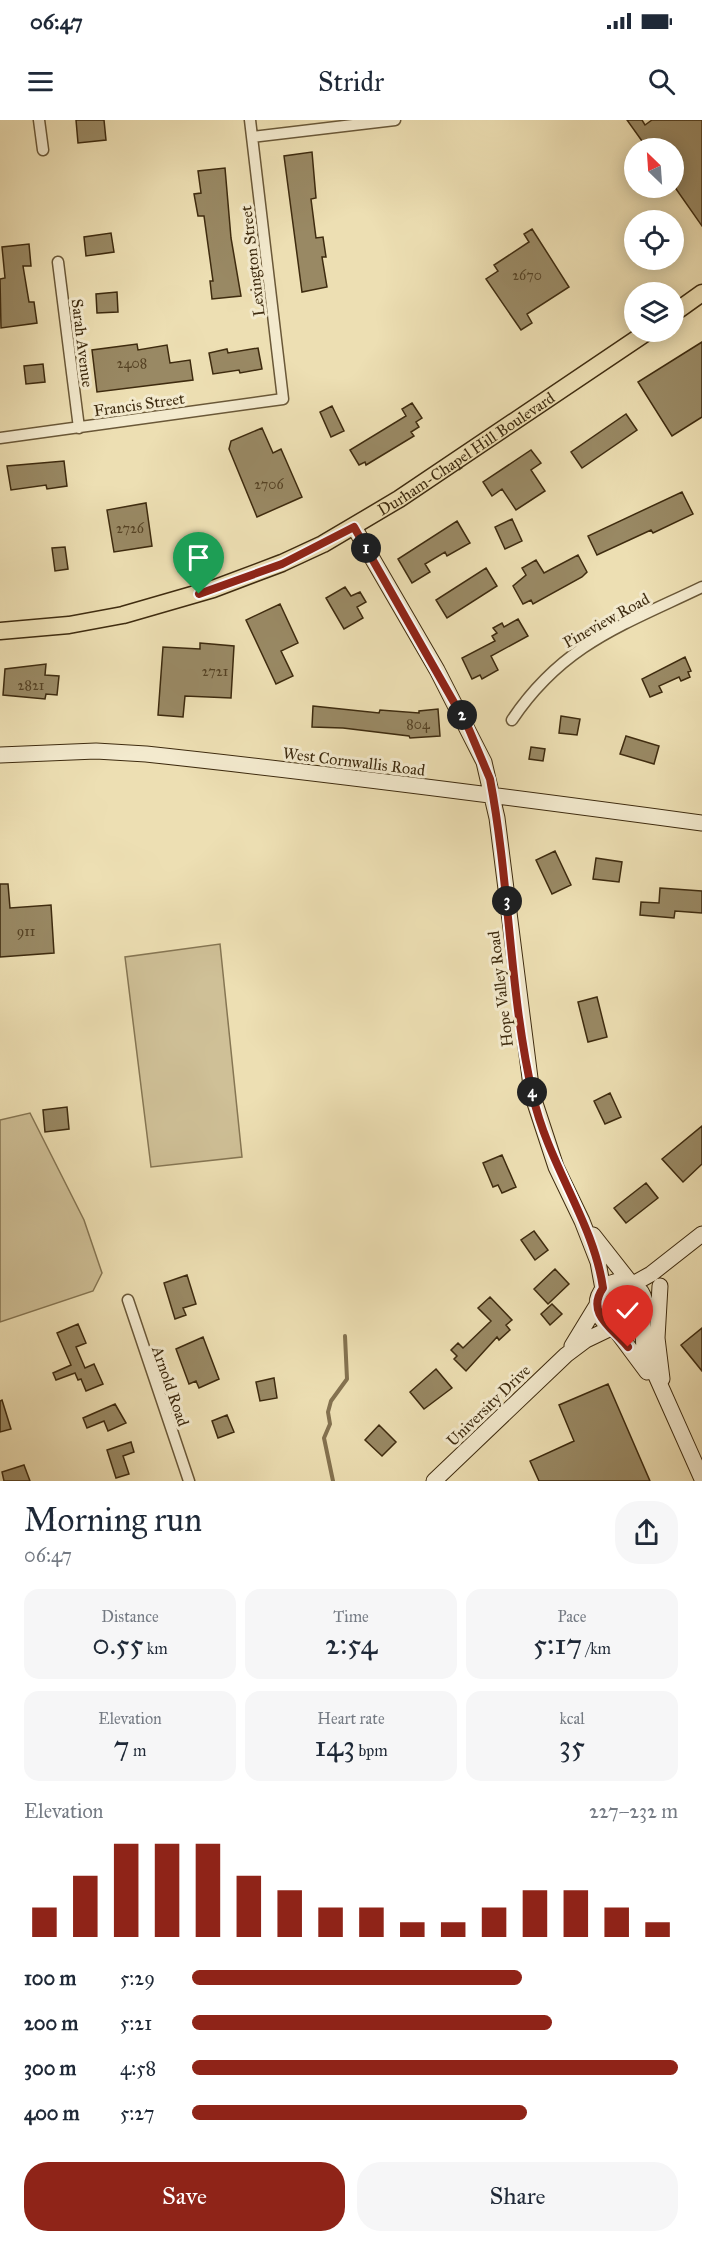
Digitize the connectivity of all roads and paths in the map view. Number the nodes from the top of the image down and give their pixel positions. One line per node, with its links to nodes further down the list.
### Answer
1 (39, 120): 5 (street)
2 (250, 120): 4 (street, Lexington Street)
3 (395, 120): 4 (street)
4 (252, 137): 10 (street, Lexington Street)
5 (43, 150)
6 (58, 262): 11 (street, Sarah Avenue)
7 (702, 293): 8 (main road)
8 (684, 306)
9 (631, 342): 13 (main road, Durham-Chapel Hill Boulevard)
10 (283, 399): 11 (street, Francis Street)
11 (79, 428): 12 (street, Francis Street)
12 (0, 438)
13 (354, 527): 15 (main road, Durham-Chapel Hill Boulevard); 18 (street, Hope Valley Road)
14 (702, 587): 16 (street, Pineview Road)
15 (0, 631)
16 (512, 720)
17 (0, 755): 18 (street, West Cornwallis Road)
18 (493, 796): 19 (street, West Cornwallis Road); 20 (street, Hope Valley Road)
19 (702, 823)
20 (582, 1221): 23 (street, Hope Valley Road); 25 (street, Hope Valley Road)
21 (702, 1234): 22 (street)
22 (682, 1251): 23 (street); 24 (street)
23 (632, 1283): 25 (street); 28 (street)
24 (660, 1286): 28 (street); 31 (street)
25 (603, 1288): 27 (street)
26 (128, 1300): 33 (street, Arnold Road)
27 (597, 1305): 29 (street); 30 (street, University Drive)
28 (644, 1312): 29 (street); 31 (street)
29 (613, 1328): 30 (street, University Drive); 31 (street)
30 (566, 1355): 34 (street, University Drive)
31 (663, 1394): 32 (street)
32 (702, 1479)
33 (189, 1481)
34 (434, 1481)

